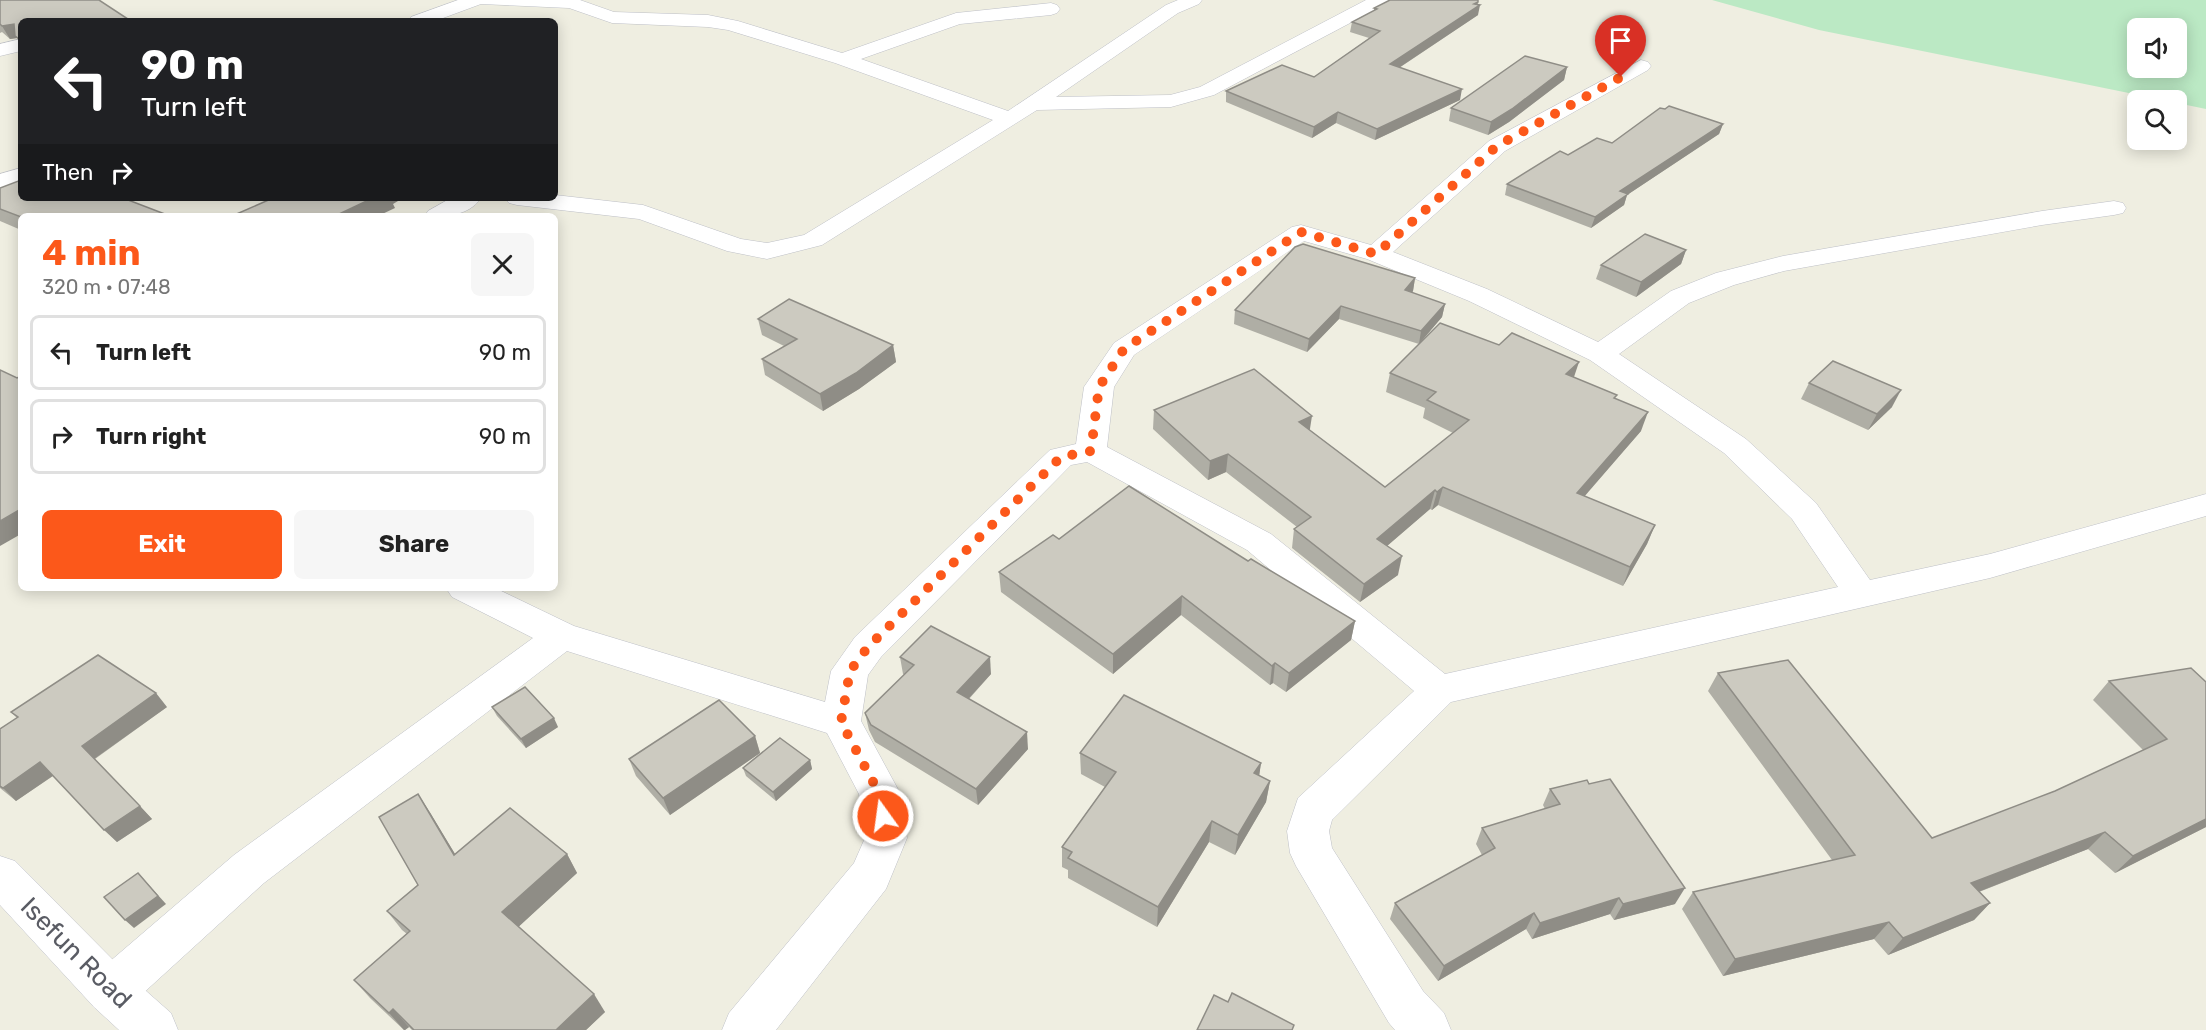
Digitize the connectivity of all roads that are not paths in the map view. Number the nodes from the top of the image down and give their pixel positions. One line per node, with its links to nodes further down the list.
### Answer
1 (475, 0): 8 (street)
2 (486, 0): 11 (street)
3 (1193, 0): 7 (street)
4 (1380, 0): 13 (street)
5 (1149, 3): 7 (street)
6 (1051, 9): 11 (street)
7 (1172, 9): 13 (street)
8 (426, 18)
9 (18, 46): 10 (street)
10 (0, 50)
11 (842, 59): 14 (street)
12 (1641, 66): 21 (street)
13 (1031, 104): 14 (street)
14 (1010, 119): 18 (street)
15 (18, 176): 16 (street)
16 (0, 181)
17 (464, 201): 20 (street)
18 (544, 201)
19 (2114, 208): 22 (street)
20 (442, 213)
21 (1376, 254): 22 (street); 23 (street)
22 (1600, 354): 26 (street)
23 (1091, 451): 28 (street); 29 (street)
24 (2206, 505): 26 (street)
25 (470, 591): 27 (street)
26 (1861, 594): 28 (street)
27 (562, 636): 29 (street); 31 (street)
28 (1439, 690): 34 (street)
29 (841, 722): 33 (street)
30 (0, 875): 31 (street, Isefun Road)
31 (111, 991): 32 (street, Isefun Road)
32 (154, 1030)
33 (746, 1030)
34 (1427, 1030)

